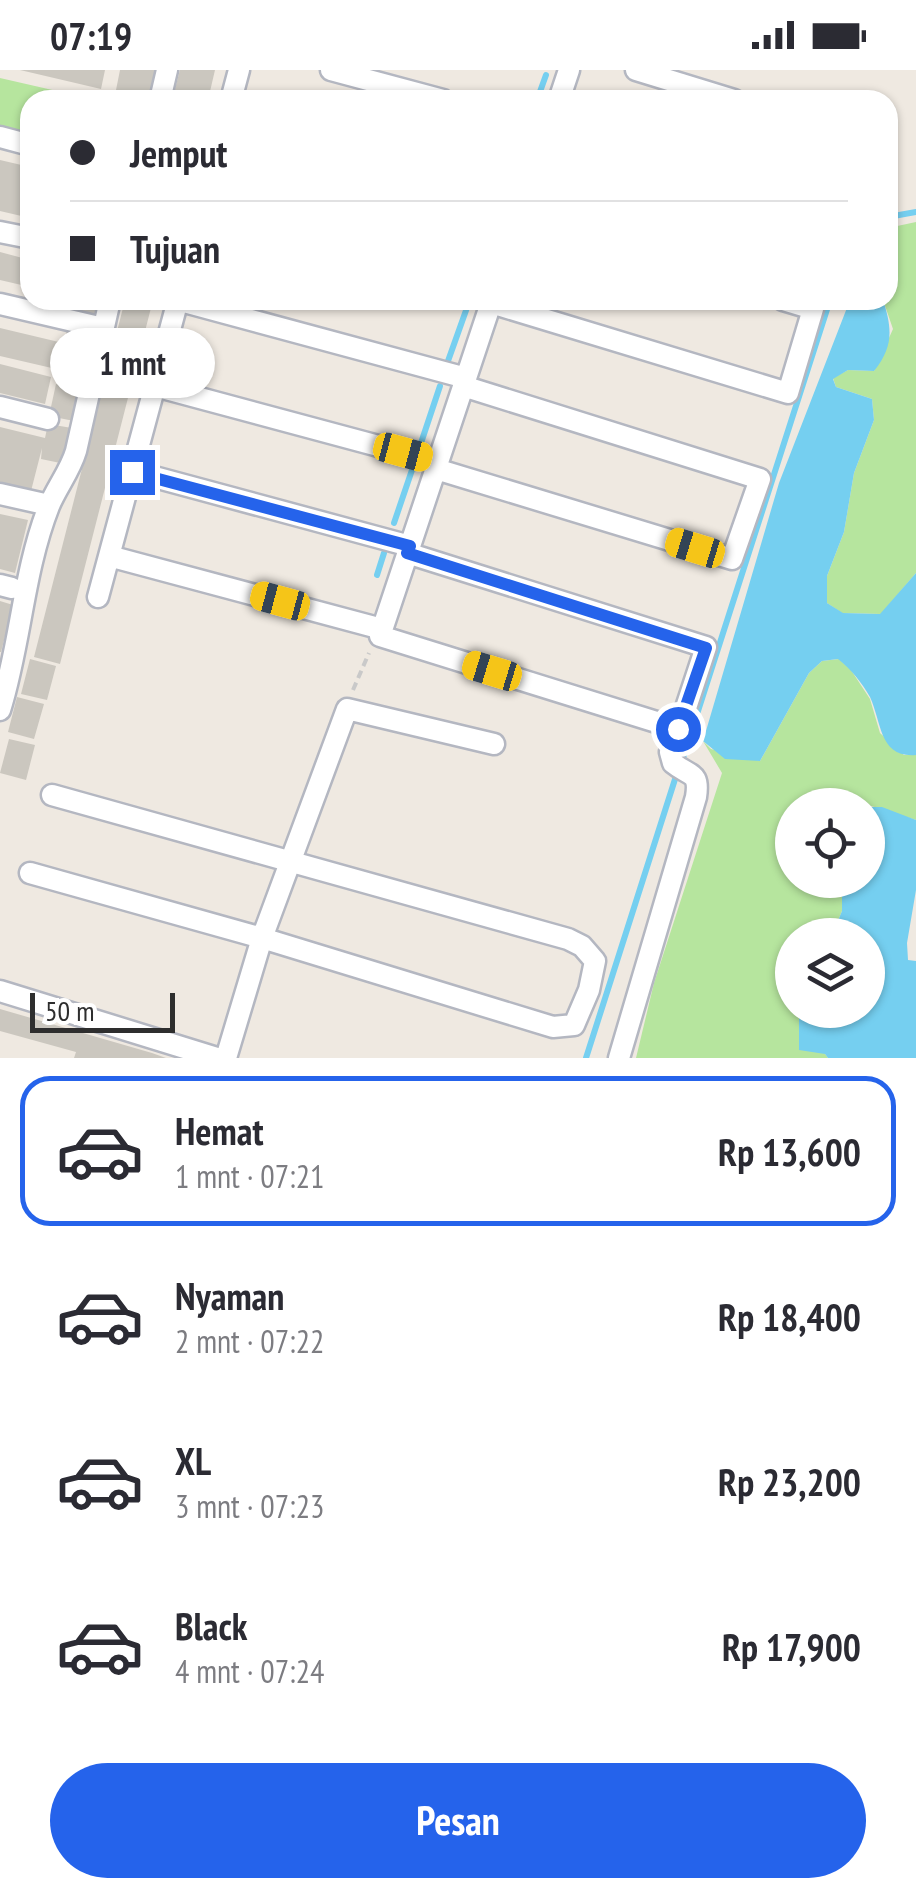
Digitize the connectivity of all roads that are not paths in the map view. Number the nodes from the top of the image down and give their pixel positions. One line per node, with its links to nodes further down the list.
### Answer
1 (331, 70): 3 (street)
2 (636, 70): 4 (street)
3 (406, 90)
4 (701, 90)
5 (26, 310): 12 (street)
6 (108, 310): 12 (street)
7 (175, 310): 14 (street)
8 (213, 310): 13 (street)
9 (489, 310): 13 (street)
10 (518, 310): 11 (street)
11 (814, 310)
12 (103, 328): 20 (street)
13 (465, 382): 17 (street); 17 (street)
14 (155, 386): 17 (street); 18 (street)
15 (0, 407): 16 (street)
16 (48, 419)
17 (437, 465): 21 (street)
18 (132, 472): 21 (street); 22 (street)
19 (0, 494): 20 (street)
20 (49, 505): 25 (street)
21 (409, 550): 24 (street); 26 (street)
22 (110, 556): 23 (street); 24 (street)
23 (98, 597)
24 (381, 632): 26 (street)
25 (0, 710)
26 (678, 729): 35 (street)
27 (494, 744): 29 (street)
28 (52, 794): 29 (street)
29 (289, 862): 31 (street); 31 (street)
30 (30, 873): 31 (street)
31 (262, 938): 34 (street)
32 (0, 990): 33 (street)
33 (217, 1058)
34 (226, 1058)
35 (619, 1058)

